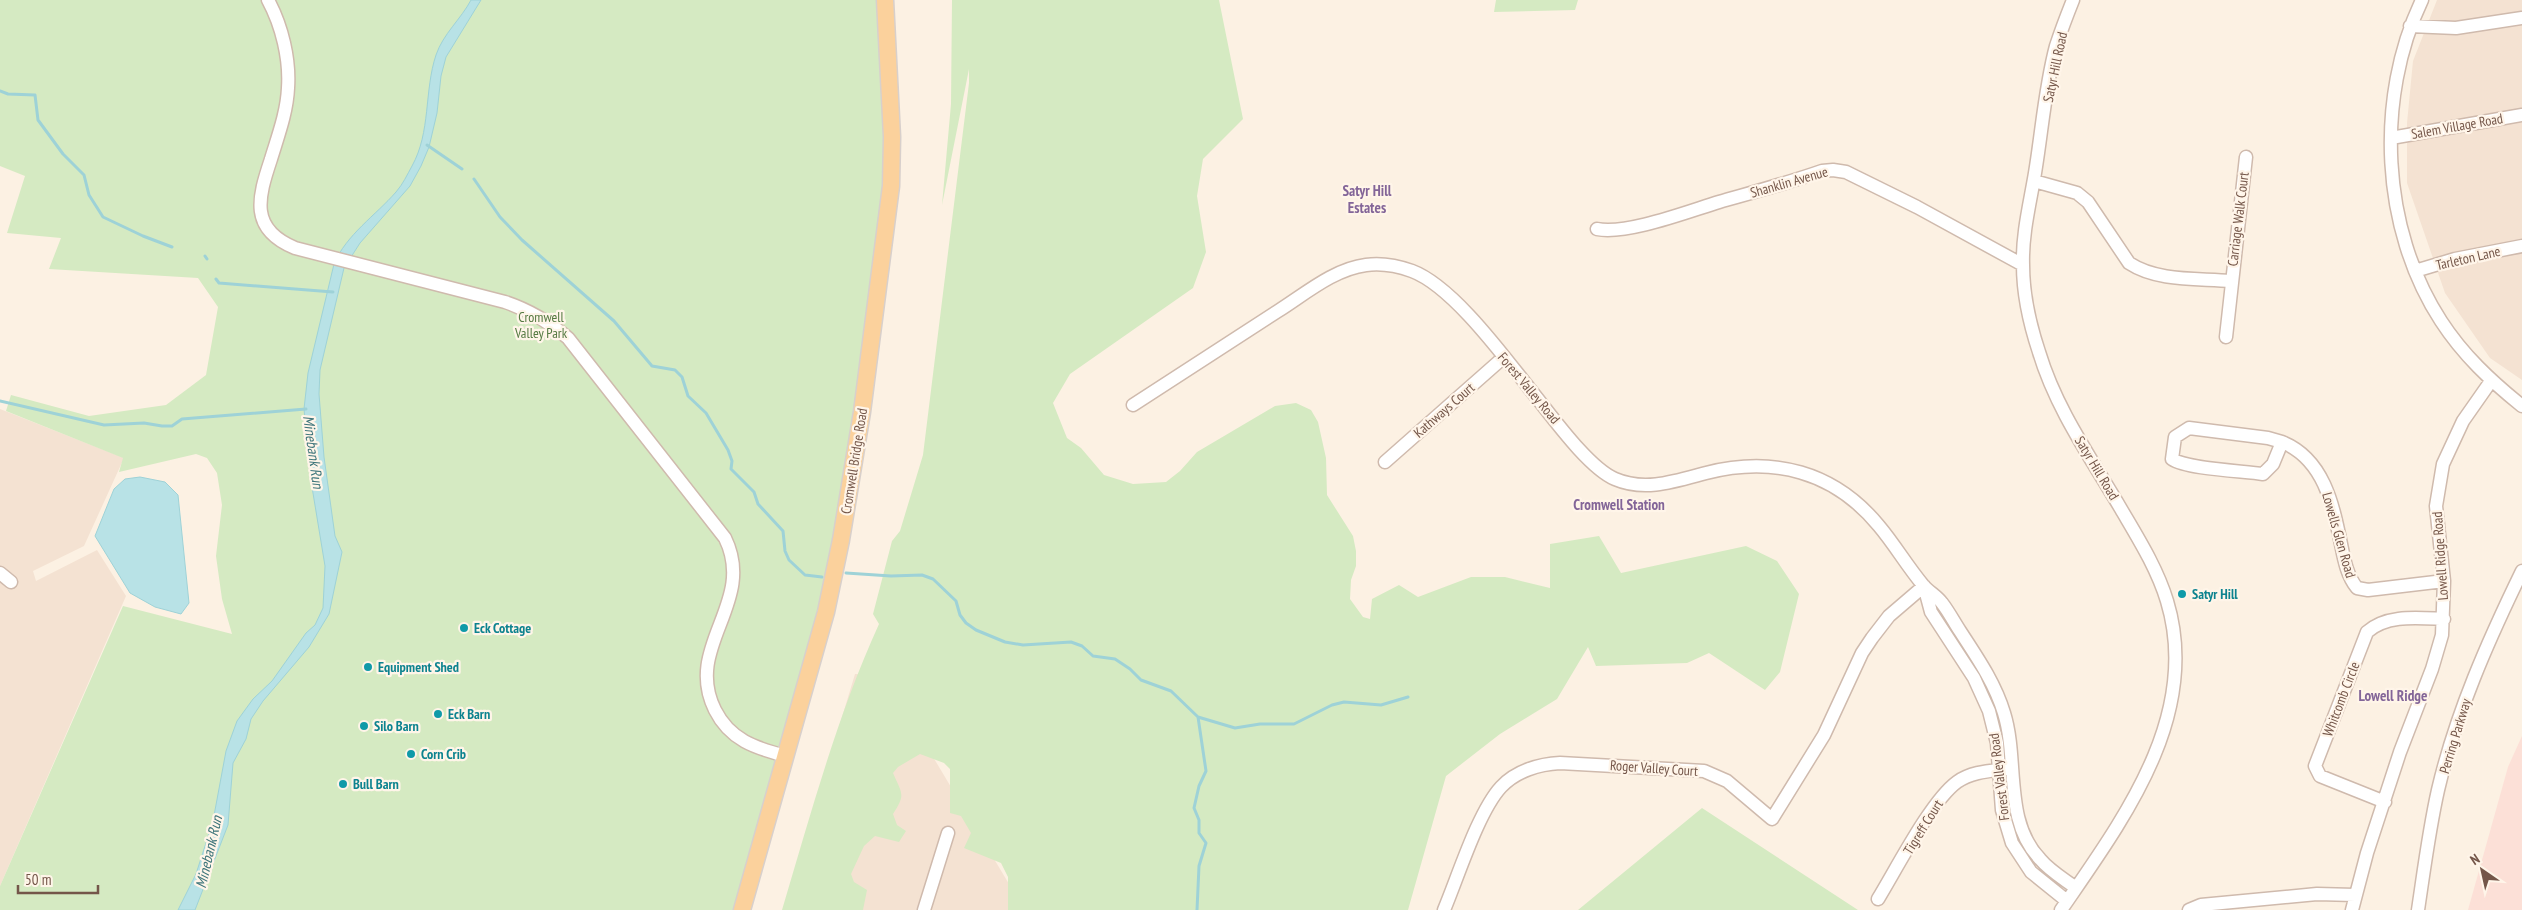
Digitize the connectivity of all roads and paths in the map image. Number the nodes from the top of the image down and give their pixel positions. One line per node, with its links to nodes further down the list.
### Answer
1 (268, 0): 29 (street)
2 (885, 0): 29 (main road, Cromwell Bridge Road)
3 (2073, 0): 10 (street, Satyr Hill Road)
4 (2422, 0): 6 (street)
5 (2522, 18): 6 (street)
6 (2410, 26): 8 (street)
7 (2522, 115): 8 (street, Salem Village Road)
8 (2391, 138): 14 (street)
9 (2246, 157): 15 (street, Carriage Walk Court)
10 (2034, 181): 13 (street, Satyr Hill Road); 15 (street, Carriage Walk Court)
11 (1597, 229): 13 (street, Shanklin Avenue)
12 (2522, 246): 14 (street, Tarleton Lane)
13 (2023, 265): 34 (street, Satyr Hill Road)
14 (2415, 271): 18 (street)
15 (2231, 281): 16 (street, Carriage Walk Court)
16 (2226, 337)
17 (1504, 357): 19 (street, Forest Valley Road); 22 (street, Kathways Court); 27 (street, Forest Valley Road)
18 (2491, 381): 20 (street); 25 (street, Lowell Ridge Road)
19 (1133, 405)
20 (2522, 406)
21 (2282, 442): 21 (street, Lowells Glen Road); 25 (street, Lowells Glen Road)
22 (1385, 462)
23 (2522, 571): 43 (street, Perring Parkway)
24 (0, 573): 26 (street)
25 (2444, 580): 28 (street, Lowell Ridge Road)
26 (11, 582)
27 (1924, 586): 30 (street, Forest Valley Road); 31 (street, Forest Valley Road); 40 (street, Roger Valley Court)
28 (2444, 619): 32 (street, Lowell Ridge Road); 32 (street, Whitcomb Circle)
29 (786, 756): 38 (main road, Cromwell Bridge Road)
30 (2012, 768): 31 (street, Tigreff Court); 34 (street, Forest Valley Road)
31 (1998, 770): 36 (street, Tigreff Court); 37 (street, Forest Valley Road)
32 (2385, 802): 35 (street, Lowell Ridge Road)
33 (948, 832): 39 (street)
34 (2076, 888): 37 (street, Satyr Hill Road)
35 (2354, 895): 41 (street); 42 (street, Lowell Ridge Road)
36 (1878, 899)
37 (2064, 905)
38 (742, 910)
39 (924, 910)
40 (1444, 910)
41 (2189, 910)
42 (2352, 910)
43 (2418, 910)

